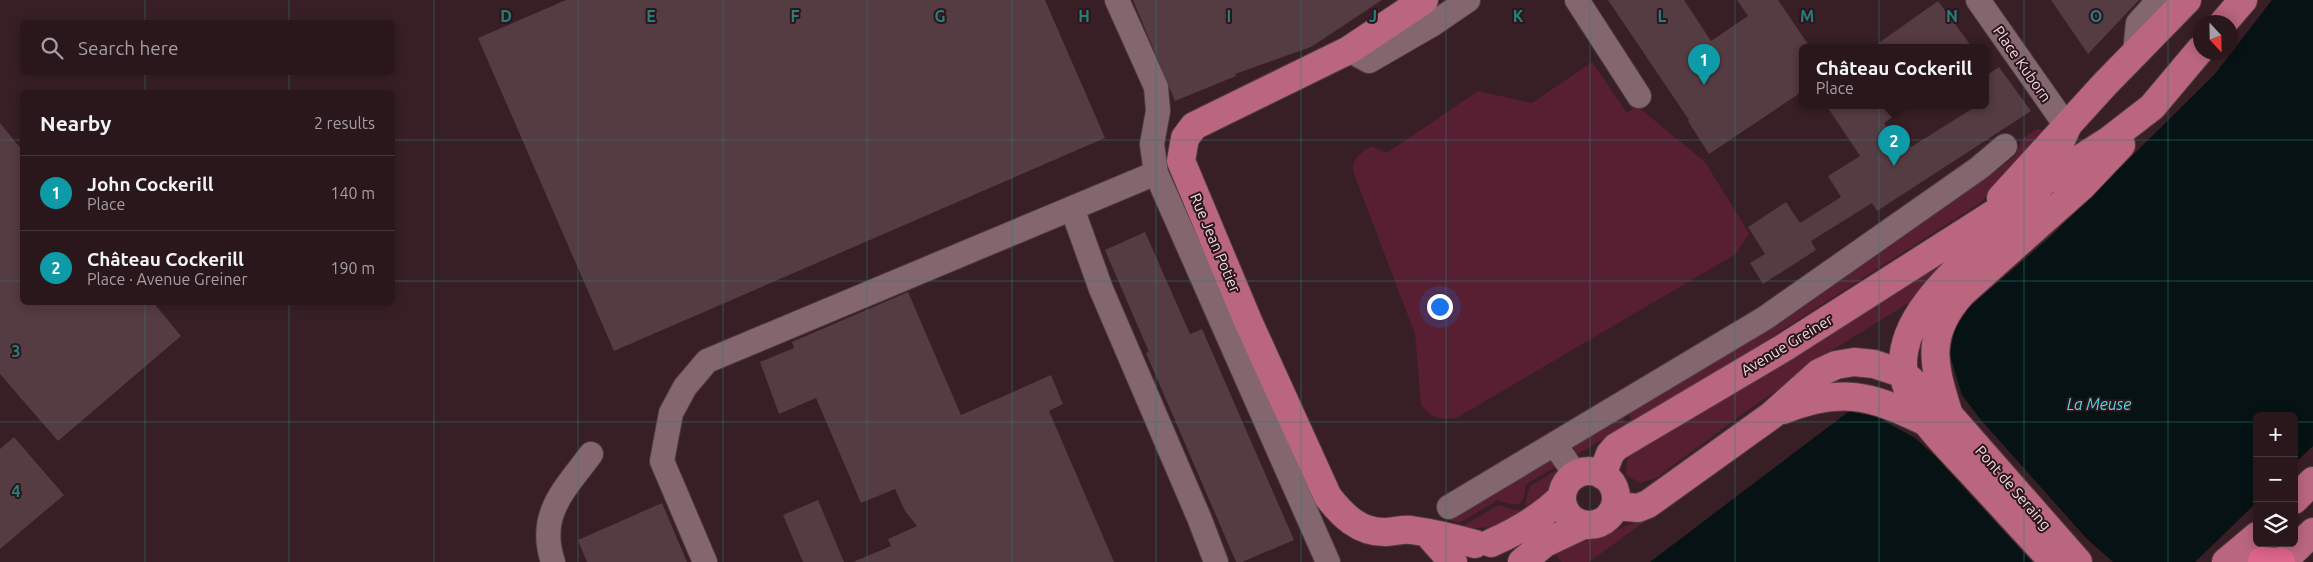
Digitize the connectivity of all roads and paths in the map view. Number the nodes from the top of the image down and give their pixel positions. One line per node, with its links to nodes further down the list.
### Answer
1 (1117, 0): 17 (street)
2 (1424, 0): 10 (main road, Rue Jean Potier)
3 (1468, 0): 10 (street)
4 (1577, 0): 13 (street)
5 (1978, 0): 15 (street, Place Kuborn)
6 (2159, 0): 11 (street)
7 (2187, 0): 11 (main road)
8 (2243, 0): 9 (main road)
9 (2230, 15)
10 (1350, 50): 35 (main road, Rue Jean Potier)
11 (2135, 52): 15 (main road)
12 (2193, 58): 14 (main road)
13 (1639, 96)
14 (2152, 107): 18 (main road, Avenue Greiner); 23 (main road)
15 (2067, 127): 18 (main road); 20 (main road, Avenue Greiner)
16 (2005, 146): 24 (street)
17 (1156, 173): 19 (street); 41 (street)
18 (2042, 183): 20 (main road, Avenue Greiner); 21 (main road)
19 (1072, 208): 39 (street); 40 (street)
20 (1982, 220): 27 (main road, Avenue Greiner)
21 (1900, 368): 22 (main road); 23 (main road)
22 (1772, 415): 23 (main road); 29 (main road)
23 (1936, 418): 45 (main road, Pont de Seraing); 46 (main road, Pont de Seraing)
24 (1555, 445): 27 (street); 30 (street)
25 (591, 454): 38 (street)
26 (2313, 481): 28 (main road)
27 (1580, 482): 29 (main road); 32 (main road); 36 (main road)
28 (2298, 496)
29 (1615, 506): 32 (main road)
30 (1449, 507)
31 (2313, 511): 33 (main road)
32 (1583, 524): 44 (main road)
33 (2298, 525)
34 (2313, 532): 37 (main road)
35 (1427, 533): 36 (main road, Rue Jean Potier); 42 (main road)
36 (1475, 550): 43 (main road)
37 (2270, 554): 47 (main road)
38 (553, 562)
39 (705, 562)
40 (1216, 562)
41 (1328, 562)
42 (1453, 562)
43 (1512, 562)
44 (1522, 562)
45 (2054, 562)
46 (2078, 562)
47 (2226, 562)

